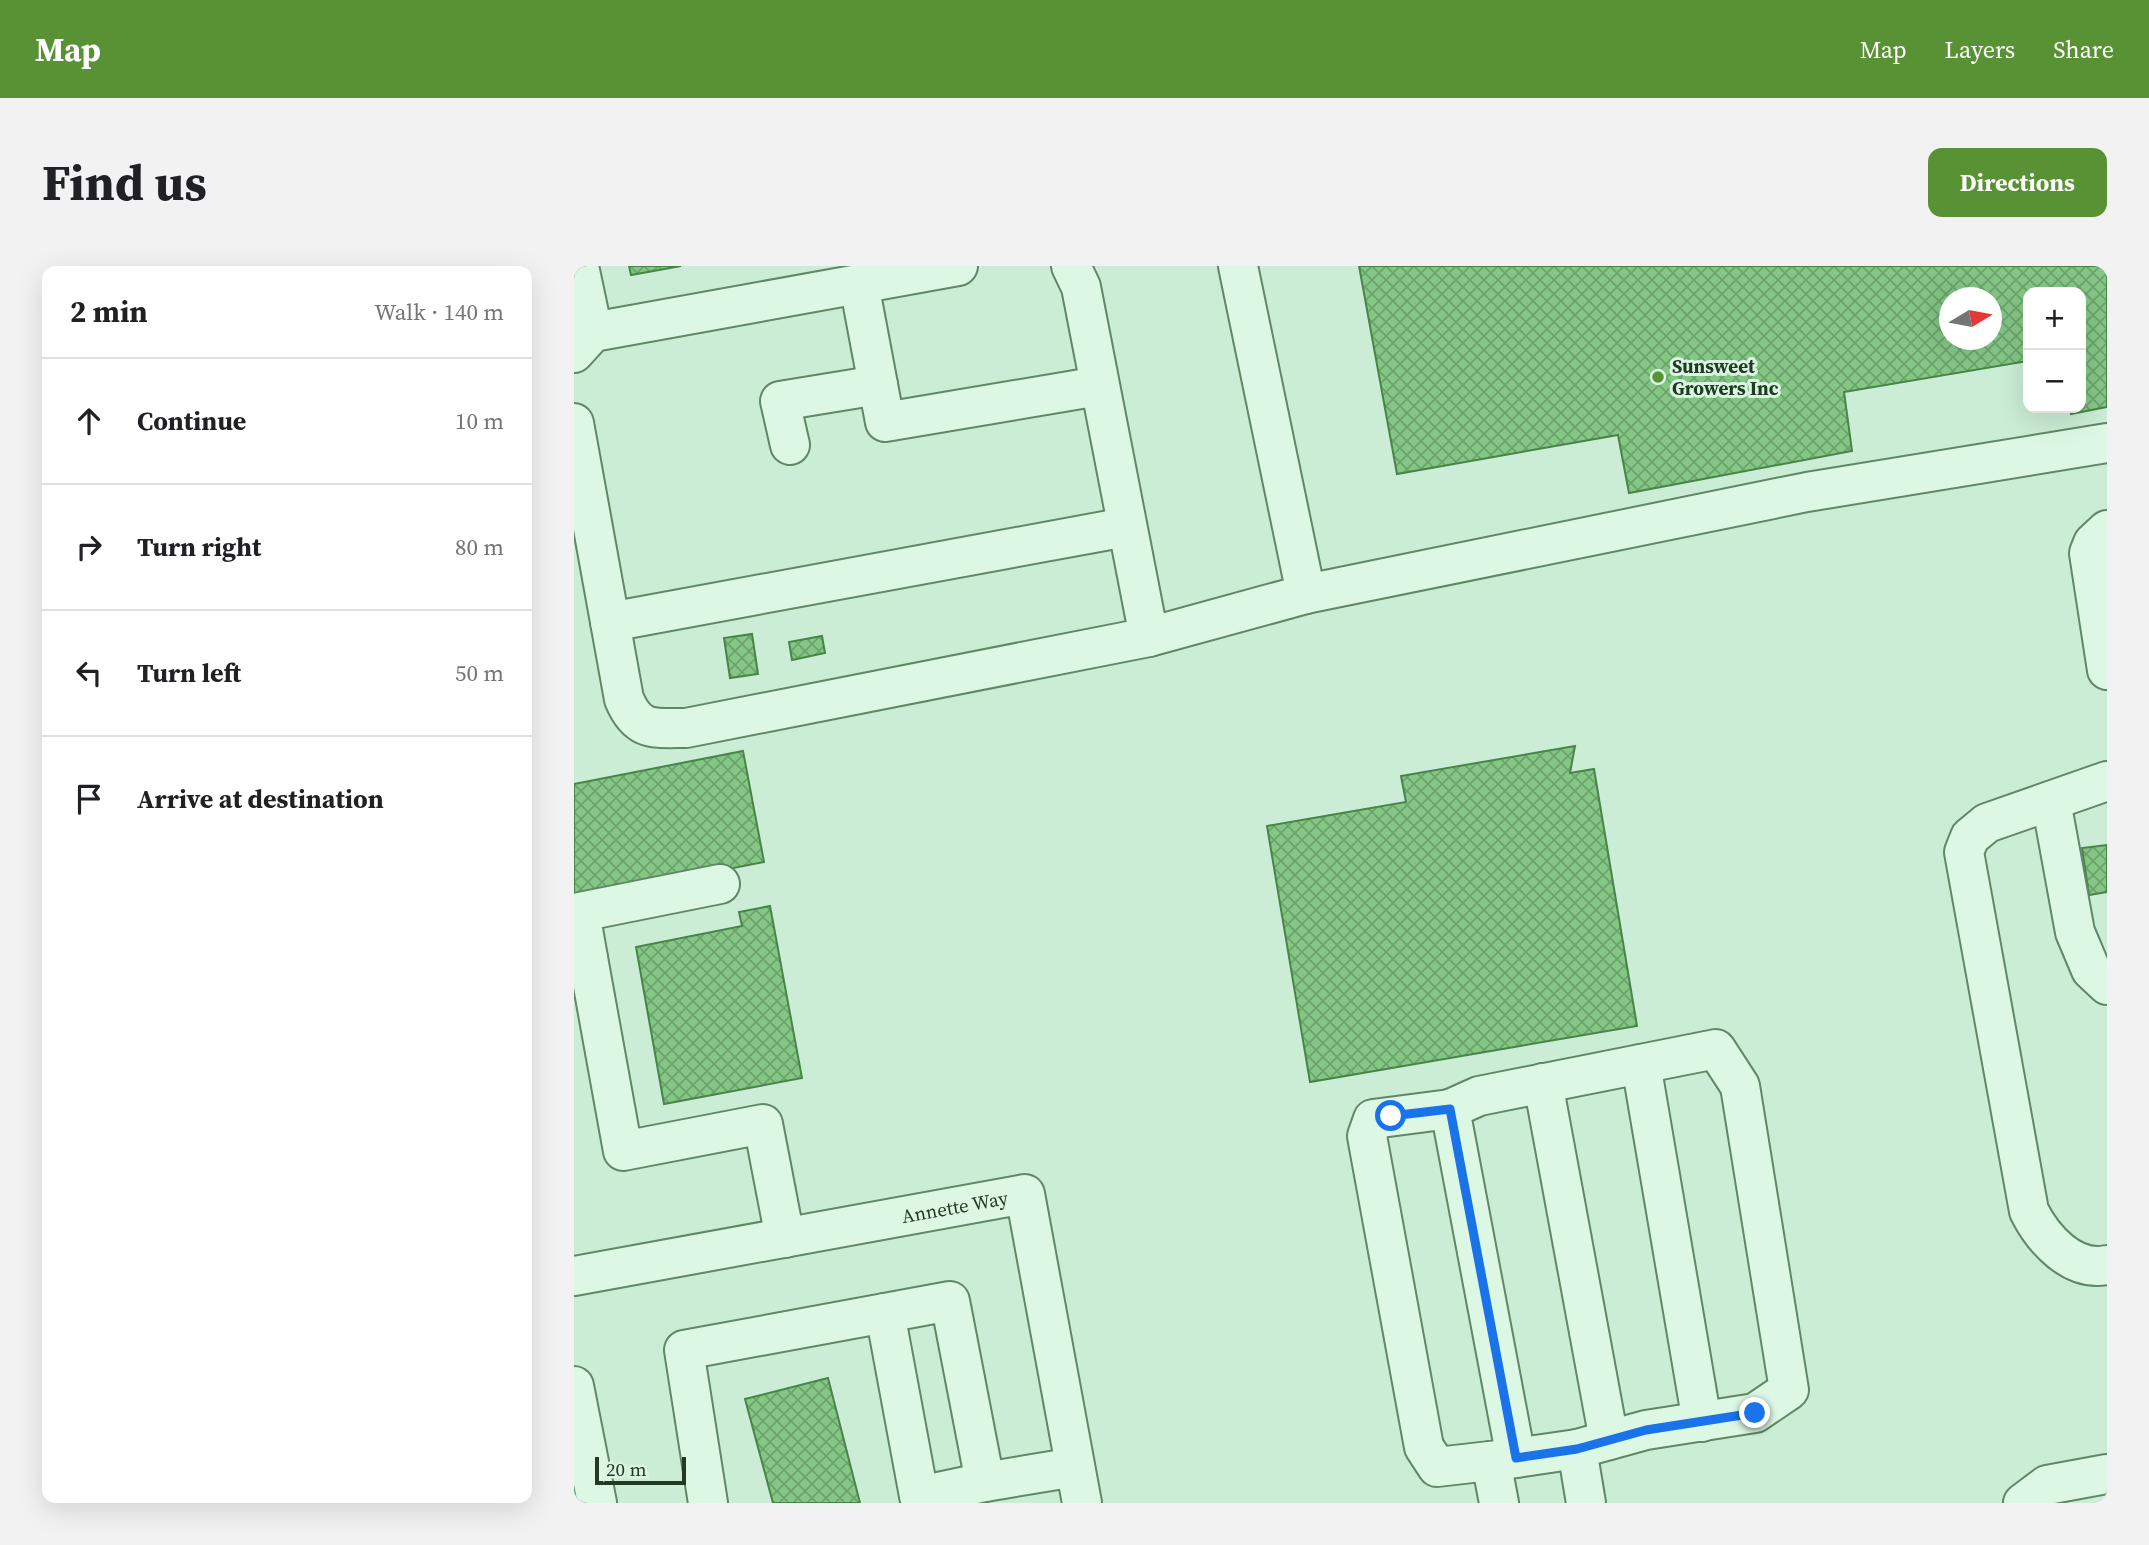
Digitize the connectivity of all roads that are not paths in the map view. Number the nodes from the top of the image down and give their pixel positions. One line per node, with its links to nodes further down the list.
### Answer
1 (579, 266): 6 (street)
2 (958, 266): 5 (street)
3 (1071, 266): 8 (street)
4 (1238, 266): 14 (street)
5 (859, 284): 6 (street); 7 (street)
6 (584, 342)
7 (878, 385): 8 (street); 11 (street)
8 (1099, 386): 12 (street)
9 (574, 423): 15 (street)
10 (2107, 443): 14 (street)
11 (790, 445)
12 (1126, 527): 15 (street); 16 (street)
13 (2107, 530): 17 (street)
14 (1306, 594): 16 (street)
15 (610, 622): 16 (street)
16 (1149, 637)
17 (2107, 670)
18 (2107, 781): 19 (street)
19 (2051, 801): 22 (street); 27 (street)
20 (720, 884): 21 (street)
21 (581, 959): 26 (street)
22 (2107, 985)
23 (1642, 1064): 24 (street); 31 (street); 31 (street)
24 (1543, 1083): 25 (street); 32 (street)
25 (1450, 1109): 33 (street); 33 (street)
26 (785, 1238): 28 (street, Annette Way); 36 (street, Annette Way)
27 (2107, 1265)
28 (574, 1276)
29 (885, 1313): 35 (street); 35 (street); 38 (street)
30 (574, 1386): 37 (street)
31 (1702, 1422): 32 (street)
32 (1593, 1445): 33 (street); 40 (street)
33 (1504, 1459): 39 (street)
34 (2107, 1474): 41 (street)
35 (985, 1482): 36 (street)
36 (1079, 1485)
37 (597, 1503)
38 (708, 1503)
39 (1499, 1503)
40 (1586, 1503)
41 (2023, 1503)

